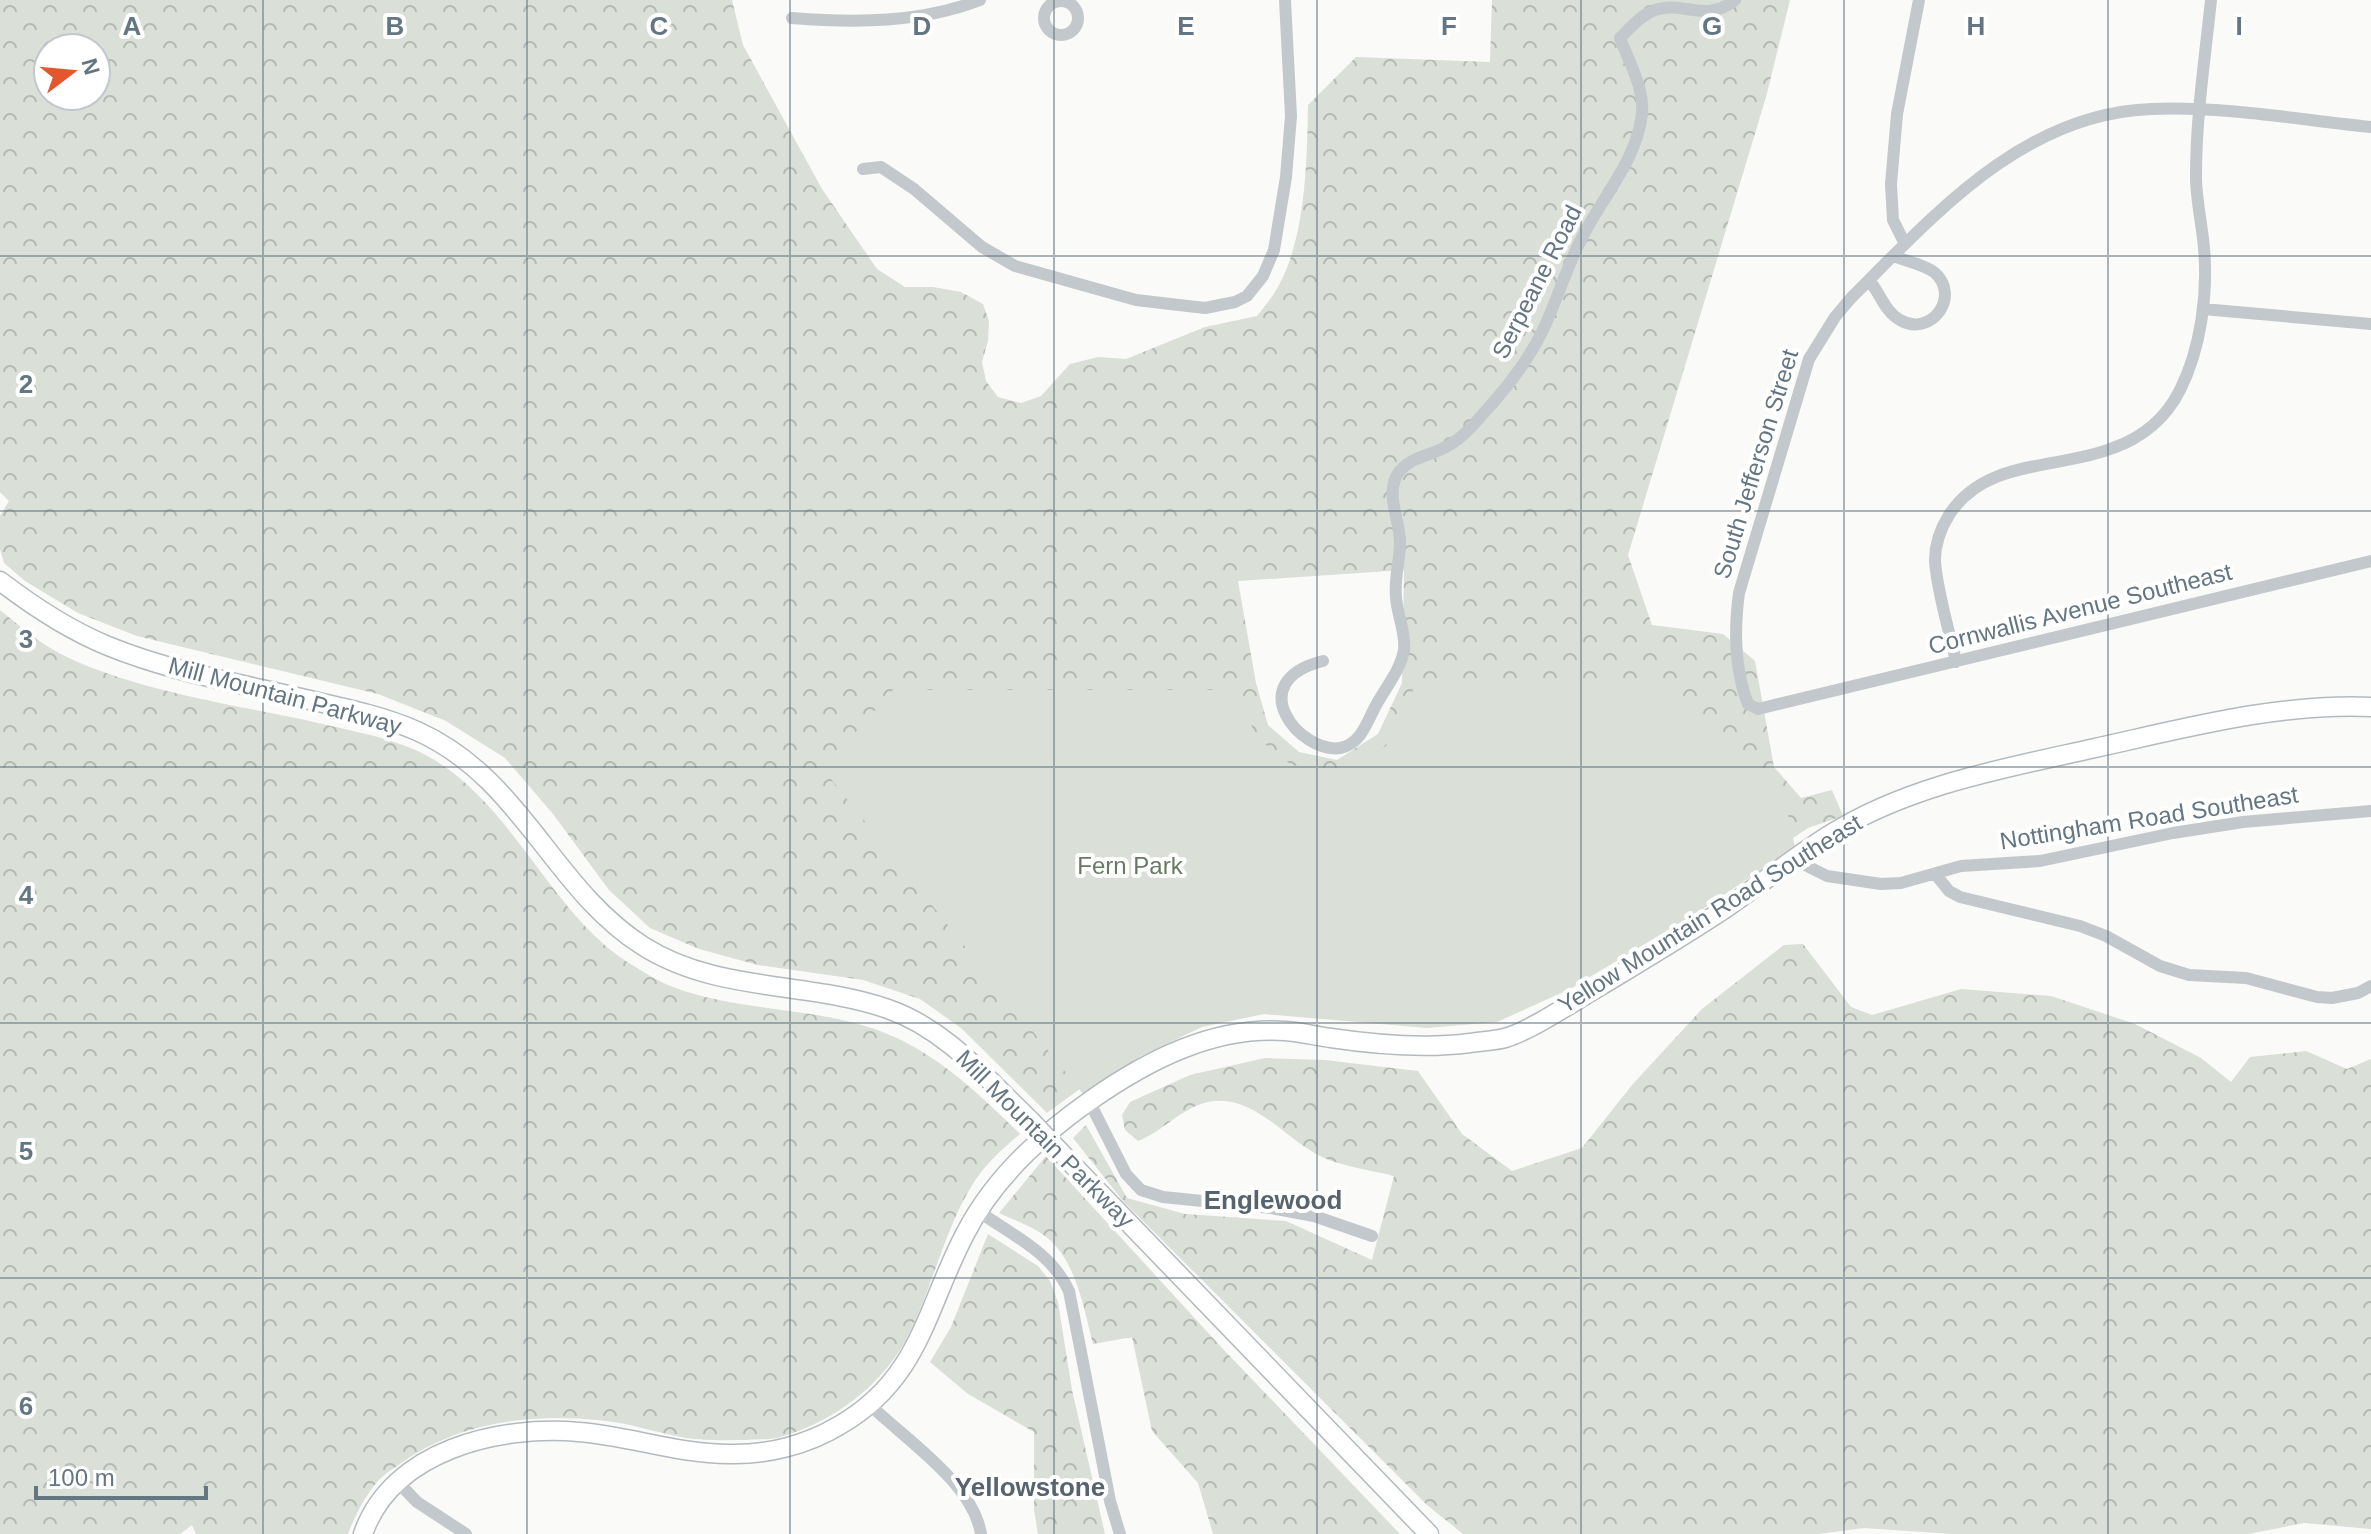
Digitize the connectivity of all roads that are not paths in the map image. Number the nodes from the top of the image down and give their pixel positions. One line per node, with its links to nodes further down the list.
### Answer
1 (980, 0): 6 (street)
2 (1285, 0): 9 (street)
3 (1735, 0): 17 (street, Serpeane Road)
4 (1919, 0): 10 (street)
5 (2211, 0): 7 (street)
6 (792, 18)
7 (2201, 110): 8 (street, South Jefferson Street); 10 (street, South Jefferson Street); 13 (street)
8 (2371, 127)
9 (863, 169)
10 (1905, 244): 11 (street, South Jefferson Street)
11 (1893, 256): 12 (street, South Jefferson Street); 12 (street)
12 (1869, 280): 19 (street, South Jefferson Street)
13 (2203, 309): 14 (street); 18 (street)
14 (2371, 324)
15 (2371, 561): 18 (street, Cornwallis Avenue Southeast)
16 (0, 581): 34 (street, Mill Mountain Parkway, bridge)
17 (1323, 661)
18 (1956, 662): 19 (street, Cornwallis Avenue Southeast)
19 (1800, 700)
20 (2371, 707): 22 (street, Yellow Mountain Road Southeast)
21 (2371, 811): 23 (street, Nottingham Road Southeast)
22 (1798, 856): 23 (street, Nottingham Road Southeast); 25 (street, Yellow Mountain Road Southeast)
23 (1936, 875): 24 (street)
24 (2371, 986)
25 (1089, 1101): 26 (street, Yellow Mountain Road Southeast); 27 (street)
26 (978, 1211): 28 (street, Yellow Mountain Road Southeast); 33 (street)
27 (1372, 1236)
28 (869, 1404): 29 (street, Yellow Mountain Road Southeast); 32 (street)
29 (397, 1481): 30 (street, Yellow Mountain Road Southeast); 31 (street)
30 (363, 1534)
31 (466, 1534)
32 (981, 1534)
33 (1120, 1534)
34 (1429, 1534)

